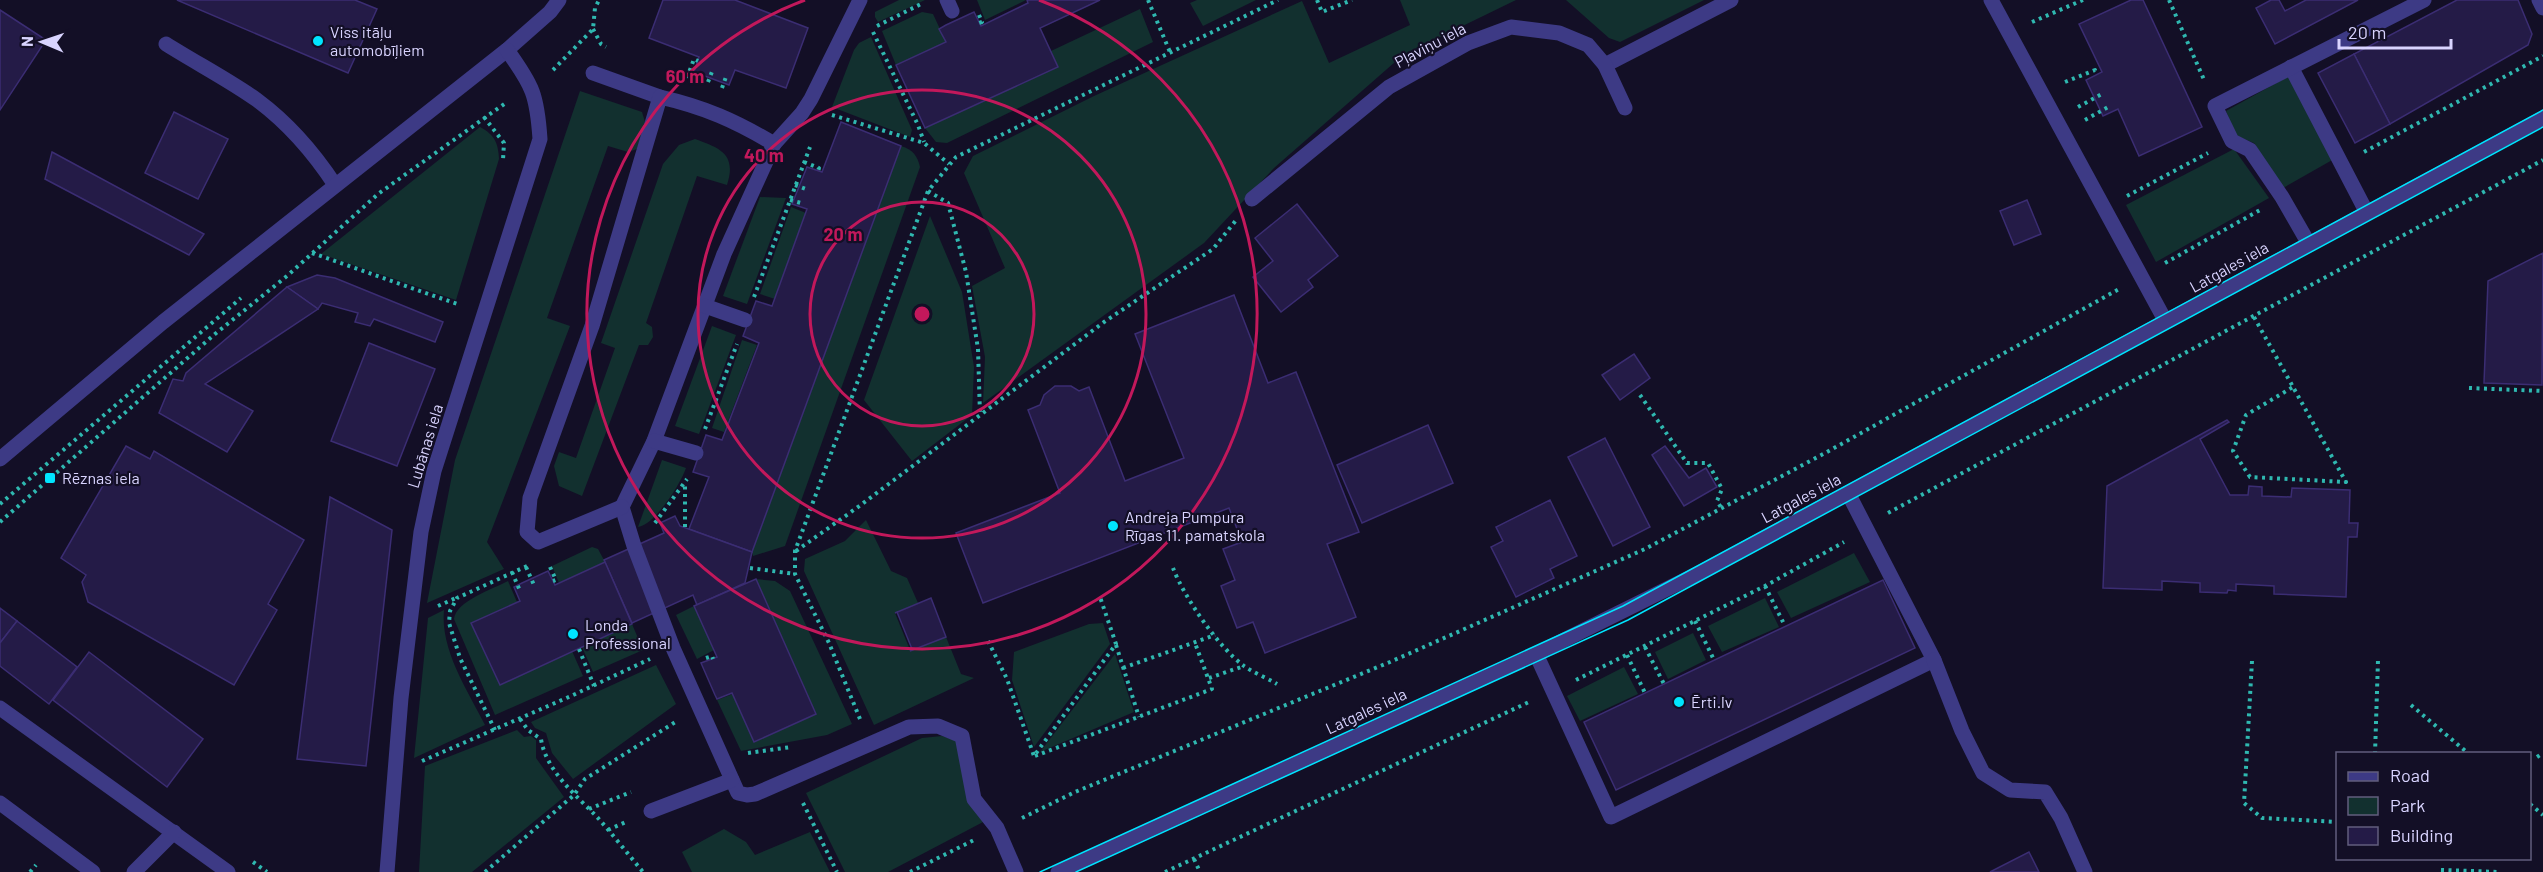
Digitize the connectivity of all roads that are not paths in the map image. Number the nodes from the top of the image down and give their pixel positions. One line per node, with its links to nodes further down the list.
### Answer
1 (559, 0): 9 (street)
2 (860, 0): 16 (street)
3 (1731, 0): 10 (street)
4 (1991, 0): 23 (street)
5 (2424, 0): 11 (street)
6 (2539, 0): 7 (street)
7 (2543, 8)
8 (166, 44): 17 (street)
9 (507, 50): 17 (street); 39 (street, Lubānas iela)
10 (1605, 65): 14 (street, Pļaviņu iela); 18 (street, Pļaviņu iela)
11 (2291, 68): 19 (street); 20 (street)
12 (593, 73): 13 (street)
13 (660, 97): 16 (street); 28 (street)
14 (1625, 108)
15 (2543, 118): 19 (street, Latgales iela)
16 (774, 144): 21 (street)
17 (335, 185): 26 (street)
18 (1252, 199)
19 (2367, 213): 20 (street, Latgales iela)
20 (2309, 244): 23 (street, Latgales iela)
21 (705, 306): 22 (street); 24 (street)
22 (745, 320)
23 (2166, 322): 27 (street, Latgales iela)
24 (654, 441): 25 (street); 28 (street)
25 (696, 453)
26 (0, 459)
27 (1848, 493): 29 (street, Latgales iela); 30 (street)
28 (622, 507): 32 (street)
29 (1536, 654): 30 (street); 41 (street, Latgales iela)
30 (1934, 660): 42 (street)
31 (0, 708): 35 (street)
32 (732, 780): 34 (street); 40 (street)
33 (0, 802): 36 (street)
34 (651, 812)
35 (174, 832): 37 (street); 38 (street)
36 (93, 872)
37 (134, 872)
38 (228, 872)
39 (387, 872)
40 (1016, 872)
41 (1058, 872)
42 (2085, 872)

